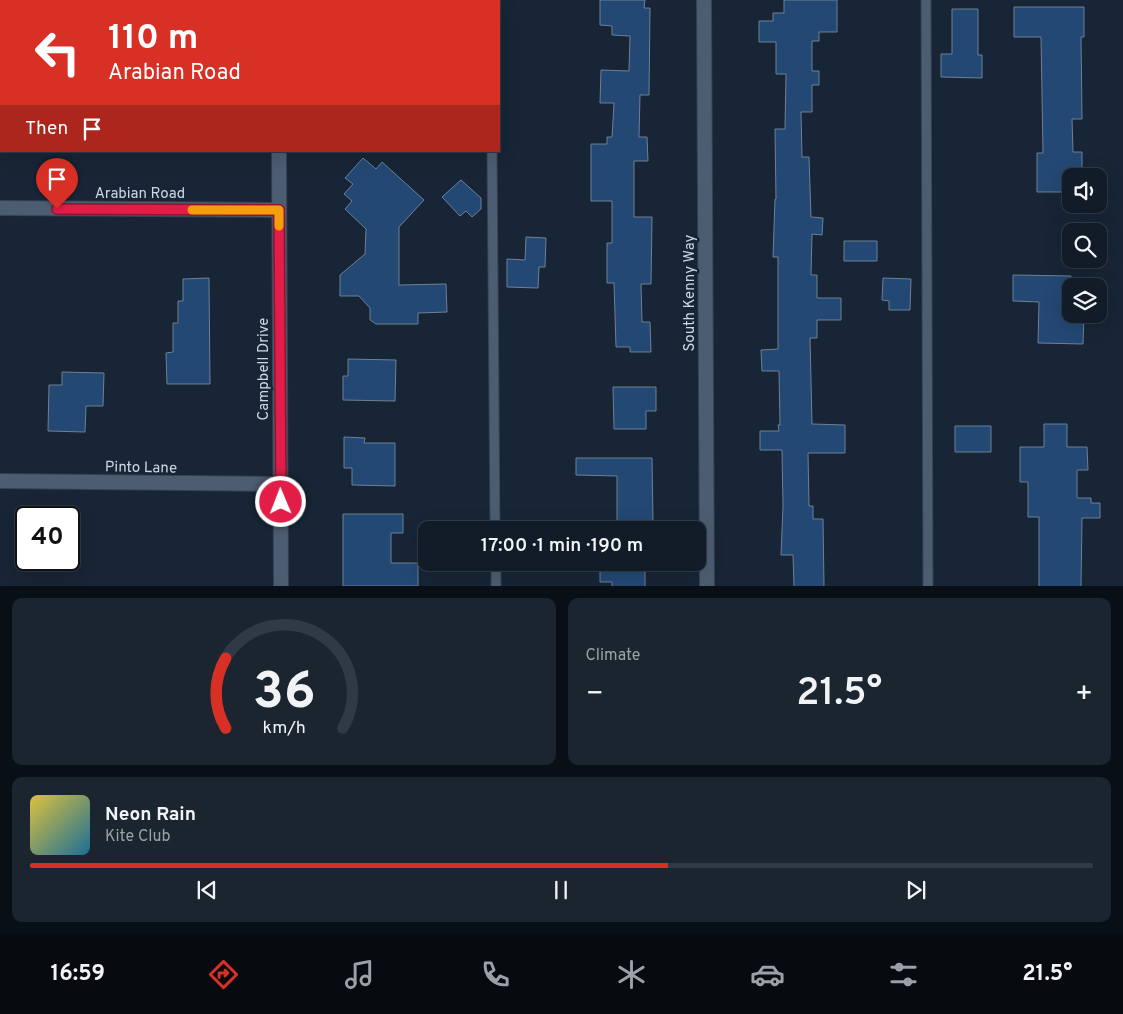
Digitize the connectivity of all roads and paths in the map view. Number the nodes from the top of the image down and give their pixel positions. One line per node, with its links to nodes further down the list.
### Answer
1 (704, 0): 13 (street, South Kenny Way)
2 (926, 0): 14 (lane)
3 (279, 152): 6 (street, Campbell Drive)
4 (492, 152): 9 (lane)
5 (0, 208): 6 (street, Arabian Road)
6 (279, 210): 8 (street, Campbell Drive)
7 (0, 481): 8 (street, Pinto Lane)
8 (281, 484): 11 (street, Campbell Drive)
9 (495, 521)
10 (496, 571): 12 (lane)
11 (282, 586)
12 (496, 586)
13 (708, 586)
14 (928, 586)

